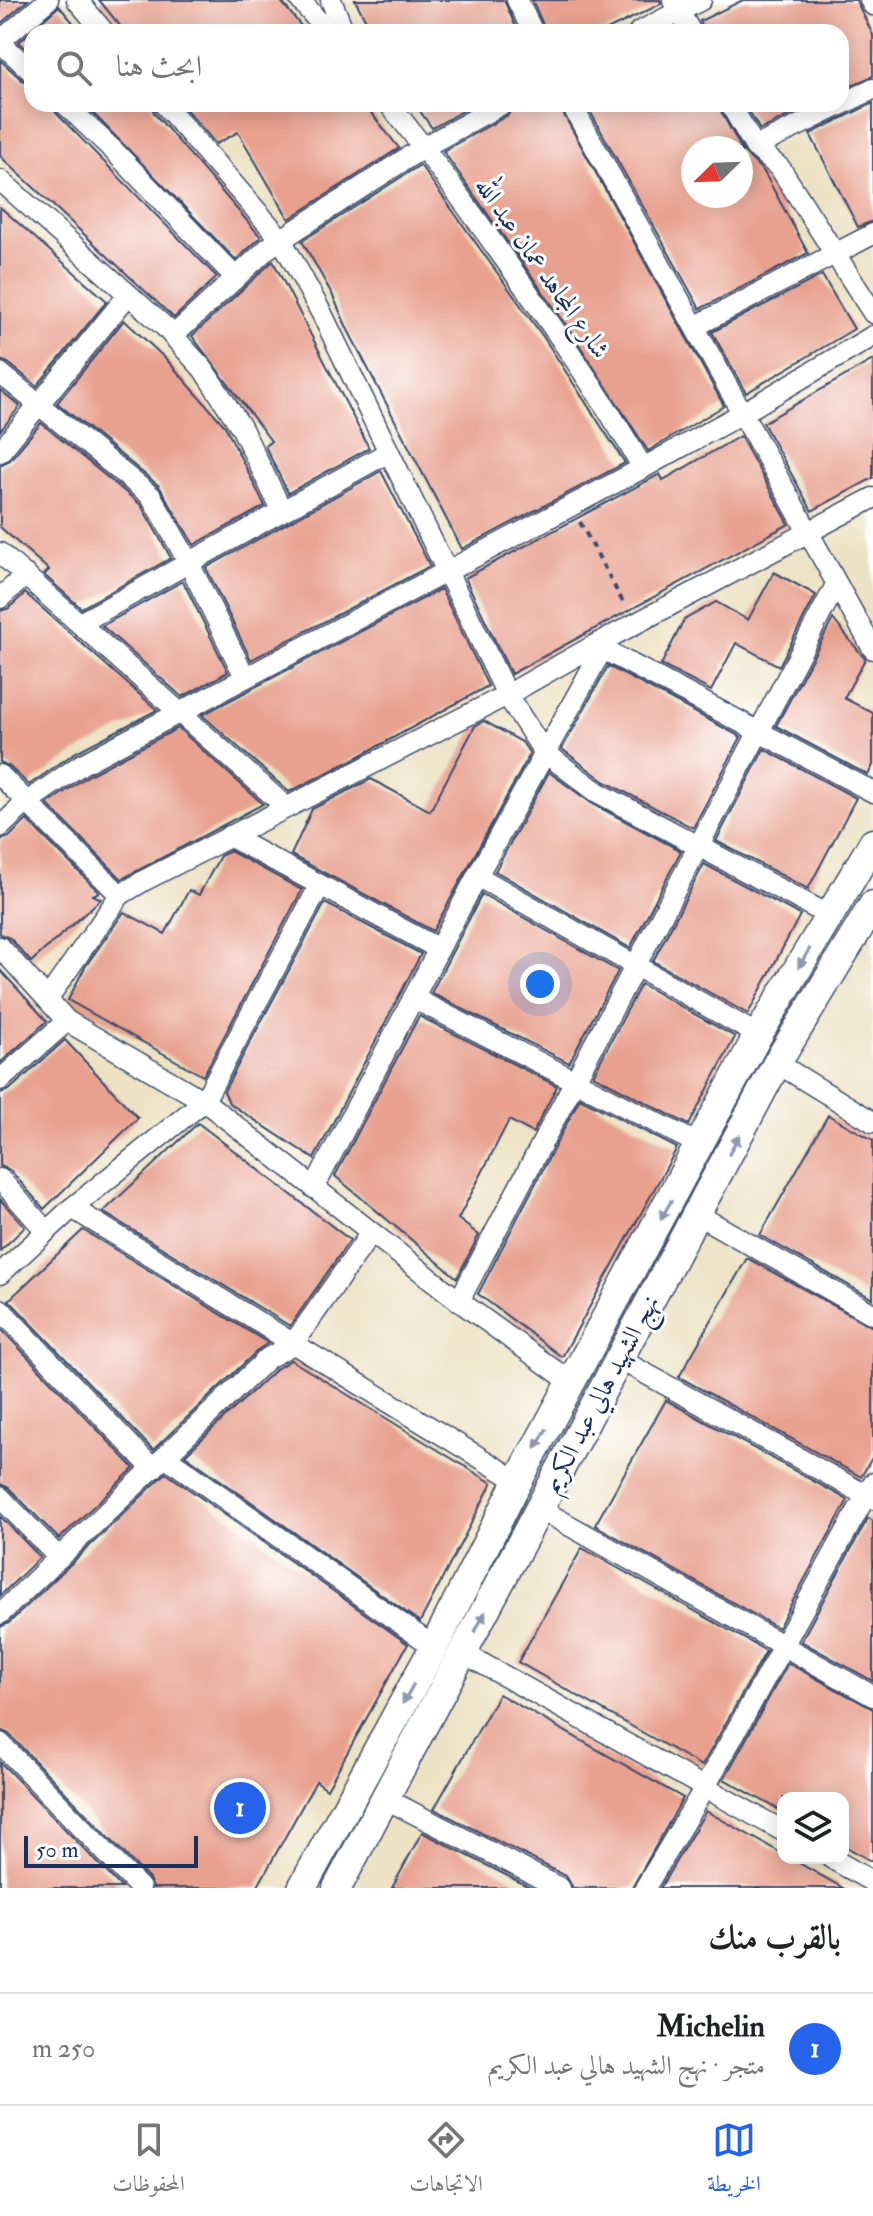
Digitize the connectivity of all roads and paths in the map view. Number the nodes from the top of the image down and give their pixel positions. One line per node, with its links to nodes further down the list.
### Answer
1 (48, 0): 14 (street)
2 (77, 0): 8 (street)
3 (300, 0): 9 (street)
4 (331, 0): 10 (street)
5 (517, 0): 11 (street)
6 (701, 0): 7 (street)
7 (676, 6): 12 (street); 13 (street)
8 (97, 24)
9 (321, 24)
10 (341, 24)
11 (529, 24)
12 (650, 24)
13 (686, 24)
14 (0, 41): 15 (street)
15 (24, 64)
16 (873, 89): 17 (street)
17 (849, 101)
18 (73, 112): 31 (street)
19 (171, 112): 29 (street)
20 (396, 112): 25 (street, شارع المجاهد عمان عبد الله)
21 (487, 112): 25 (street)
22 (576, 112): 34 (street)
23 (735, 112): 26 (street)
24 (826, 112): 26 (street)
25 (424, 147): 29 (street); 42 (street, شارع المجاهد عمان عبد الله)
26 (755, 147): 30 (street)
27 (0, 180): 32 (street)
28 (873, 234): 30 (street)
29 (281, 239): 31 (street); 41 (street)
30 (834, 255): 33 (street); 34 (street)
31 (236, 278): 35 (street)
32 (128, 295): 35 (street); 38 (street)
33 (873, 313)
34 (696, 326): 39 (street)
35 (173, 336): 45 (street)
36 (873, 336): 39 (street)
37 (0, 373): 38 (street)
38 (39, 405): 40 (street); 48 (street)
39 (741, 414): 42 (street); 46 (street)
40 (0, 452)
41 (389, 452): 45 (street); 49 (street)
42 (643, 468): 44 (street)
43 (873, 498): 46 (street)
44 (572, 506): 49 (street); 54 (path)
45 (282, 511): 48 (street)
46 (808, 533): 51 (street); 54 (street)
47 (0, 553): 50 (street)
48 (189, 563): 53 (street); 57 (street)
49 (447, 571): 57 (street); 58 (street)
50 (26, 575): 52 (street); 53 (street)
51 (836, 585): 56 (street); 60 (street)
52 (0, 598)
53 (80, 623): 59 (street)
54 (635, 625): 55 (street)
55 (598, 647): 58 (street); 60 (street); 61 (street)
56 (873, 649)
57 (245, 677): 59 (street)
58 (507, 695): 61 (street); 65 (street)
59 (183, 713): 64 (street); 65 (street)
60 (760, 731): 63 (street); 69 (street)
61 (544, 752): 69 (street); 70 (street)
62 (0, 775): 64 (street)
63 (873, 792)
64 (27, 802): 66 (street); 72 (street)
65 (286, 807): 67 (street)
66 (0, 827)
67 (229, 836): 71 (street); 72 (street)
68 (873, 843): 73 (main road)
69 (698, 847): 73 (street); 77 (street)
70 (477, 876): 76 (street); 77 (street)
71 (320, 885): 76 (street); 85 (street)
72 (120, 895): 78 (street)
73 (830, 916): 81 (main road, one-way to 81)
74 (868, 922): 82 (main road, نهج الشهيد هالي عبد الكريم)
75 (0, 947): 78 (street)
76 (439, 949): 79 (street)
77 (637, 964): 81 (street); 84 (street)
78 (48, 998): 80 (street)
79 (413, 998): 84 (street); 90 (street)
80 (67, 1021): 83 (street); 85 (street)
81 (758, 1035): 87 (main road)
82 (777, 1063): 86 (street); 91 (main road, نهج الشهيد هالي عبد الكريم, one-way to 82)
83 (0, 1080)
84 (575, 1081): 87 (street); 96 (street)
85 (204, 1101): 90 (street); 92 (street)
86 (873, 1122)
87 (700, 1145): 89 (main road)
88 (0, 1179): 93 (street)
89 (683, 1179): 91 (main road); 101 (main road, one-way to 101)
90 (314, 1188): 94 (street)
91 (703, 1204): 98 (street); 100 (main road, نهج الشهيد هالي عبد الكريم)
92 (72, 1208): 93 (street); 99 (street)
93 (46, 1231): 95 (street)
94 (371, 1233): 96 (street); 99 (street)
95 (0, 1274)
96 (459, 1301): 101 (street)
97 (0, 1309): 102 (street)
98 (873, 1314)
99 (293, 1344): 102 (street); 103 (street)
100 (619, 1359): 104 (street); 106 (main road, نهج الشهيد هالي عبد الكريم)
101 (572, 1383): 103 (main road, one-way to 103)
102 (160, 1463): 107 (street); 110 (street)
103 (518, 1481): 110 (main road)
104 (871, 1493): 109 (street)
105 (0, 1497): 107 (street)
106 (540, 1509): 109 (street); 111 (main road, نهج الشهيد هالي عبد الكريم, one-way to 106)
107 (59, 1558): 108 (street)
108 (0, 1614)
109 (783, 1646): 112 (street); 114 (street)
110 (434, 1647): 121 (main road, one-way to 121)
111 (463, 1653): 114 (street); 115 (main road, نهج الشهيد هالي عبد الكريم)
112 (873, 1696)
113 (0, 1743): 120 (street)
114 (705, 1787): 116 (street); 123 (street)
115 (386, 1799): 119 (street); 122 (main road, نهج الشهيد هالي عبد الكريم)
116 (777, 1828)
117 (842, 1864): 118 (street)
118 (873, 1882)
119 (558, 1887)
120 (140, 1888)
121 (302, 1888)
122 (337, 1888)
123 (645, 1888)

